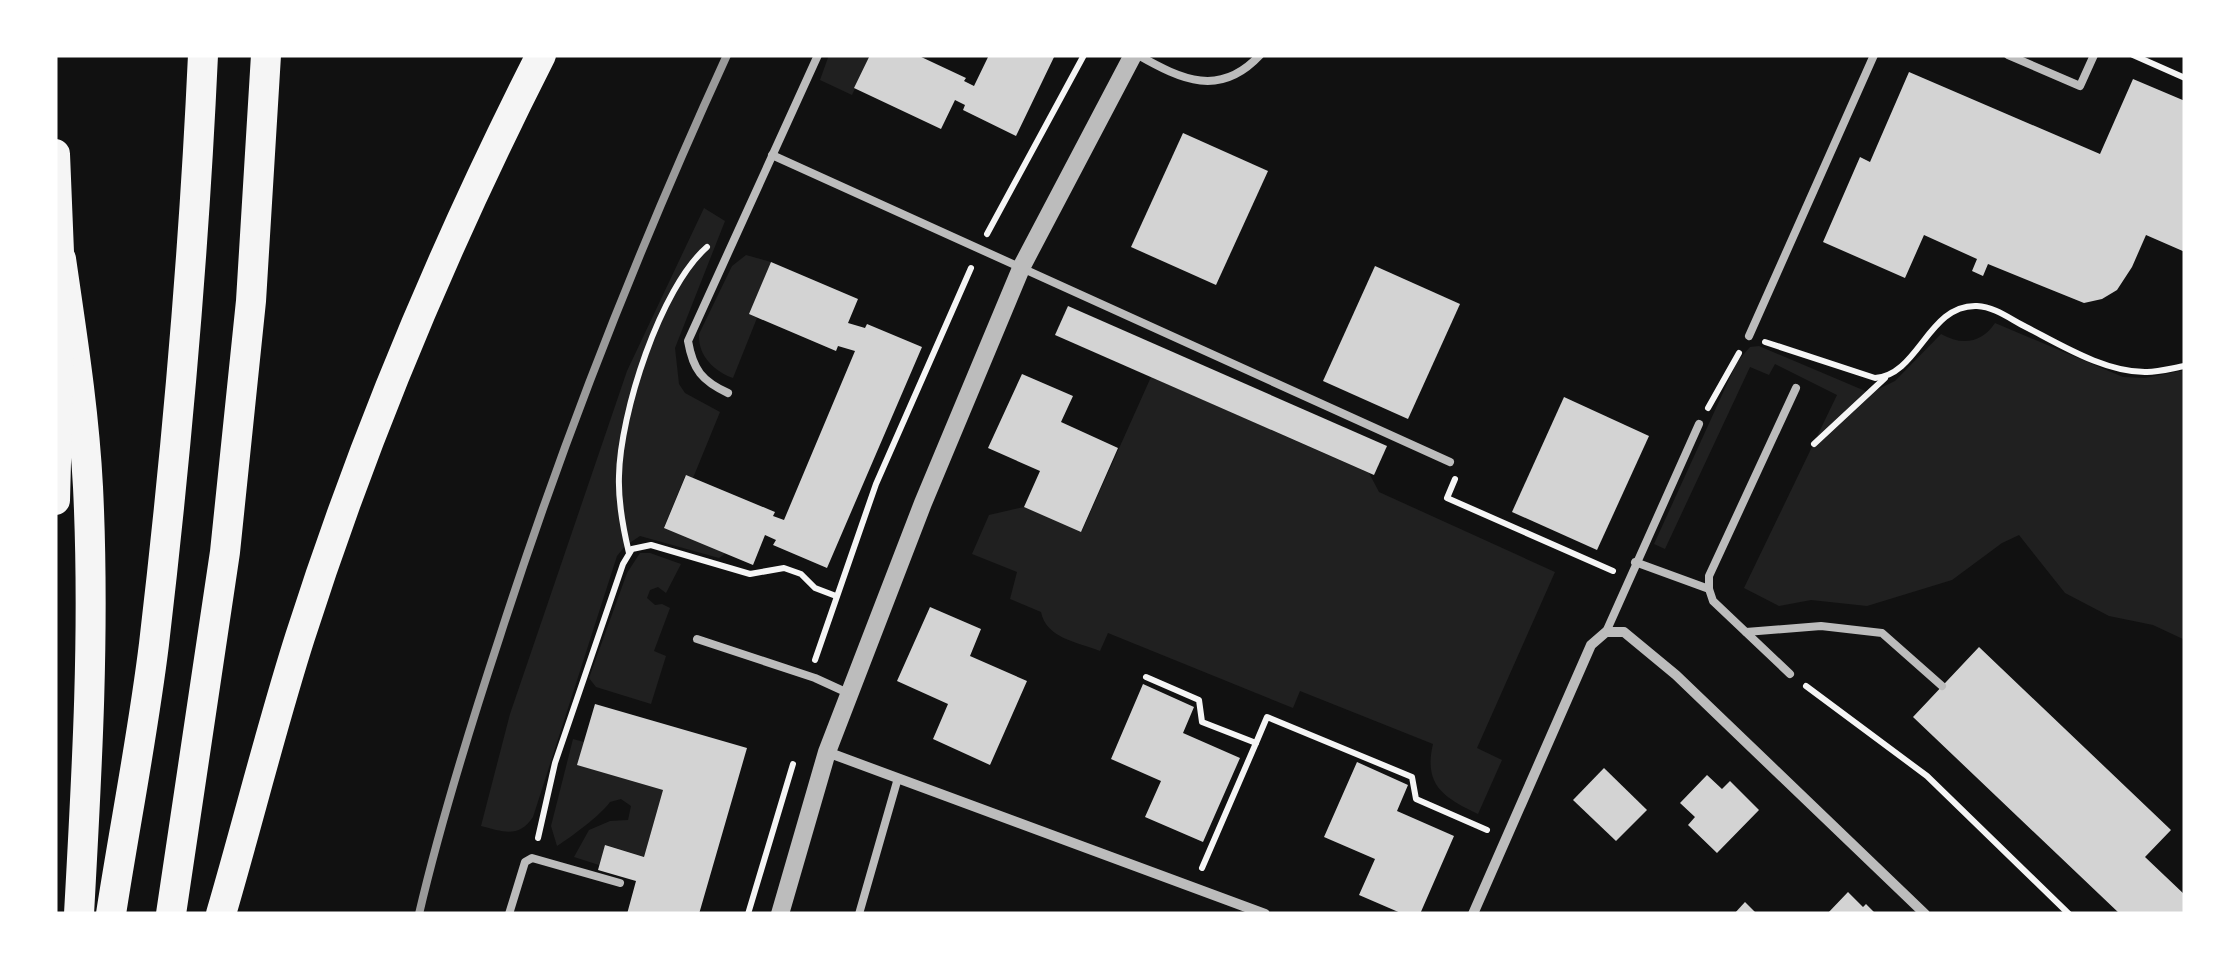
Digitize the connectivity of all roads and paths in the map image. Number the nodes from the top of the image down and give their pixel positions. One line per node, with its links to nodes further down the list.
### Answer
1 (204, 55): 50 (highway)
2 (266, 55): 51 (highway)
3 (541, 55): 52 (highway)
4 (818, 55): 14 (lane)
5 (1084, 55): 16 (path)
6 (1135, 55): 7 (lane); 18 (street)
7 (1260, 55)
8 (1874, 55): 19 (lane)
9 (2008, 55): 10 (lane)
10 (2094, 55)
11 (2132, 55): 12 (path)
12 (2185, 78)
13 (55, 154): 17 (highway)
14 (772, 155): 15 (lane); 16 (lane)
15 (733, 240): 23 (lane); 28 (path)
16 (980, 249): 18 (lane); 32 (path)
17 (61, 259): 27 (highway); 49 (highway)
18 (1022, 266): 26 (lane); 40 (street)
19 (1749, 336): 21 (path); 24 (path)
20 (2185, 366): 21 (path)
21 (1886, 377): 25 (path)
22 (1796, 388): 31 (lane)
23 (728, 393)
24 (1698, 424): 29 (lane)
25 (1814, 444)
26 (1450, 462): 30 (path)
27 (55, 500)
28 (629, 554): 32 (path); 46 (path)
29 (1635, 562): 30 (lane); 31 (lane)
30 (1628, 578): 33 (lane)
31 (1709, 590): 34 (lane)
32 (836, 596): 37 (path)
33 (1606, 632): 45 (street); 59 (street)
34 (1746, 632): 36 (lane); 39 (lane)
35 (697, 639): 37 (lane)
36 (1790, 674): 60 (path)
37 (815, 678): 40 (lane)
38 (1146, 678): 41 (path)
39 (1942, 686)
40 (850, 694): 42 (street)
41 (1256, 743): 45 (path); 48 (path)
42 (827, 752): 44 (street); 55 (street)
43 (795, 757): 54 (path)
44 (898, 778): 48 (street); 56 (lane)
45 (1506, 838): 58 (street)
46 (532, 858): 47 (lane); 53 (lane)
47 (620, 883)
48 (1193, 887): 57 (street)
49 (80, 914)
50 (111, 914)
51 (170, 914)
52 (221, 914)
53 (509, 914)
54 (748, 914)
55 (780, 914)
56 (859, 914)
57 (1265, 914)
58 (1473, 914)
59 (1925, 914)
60 (2069, 914)

